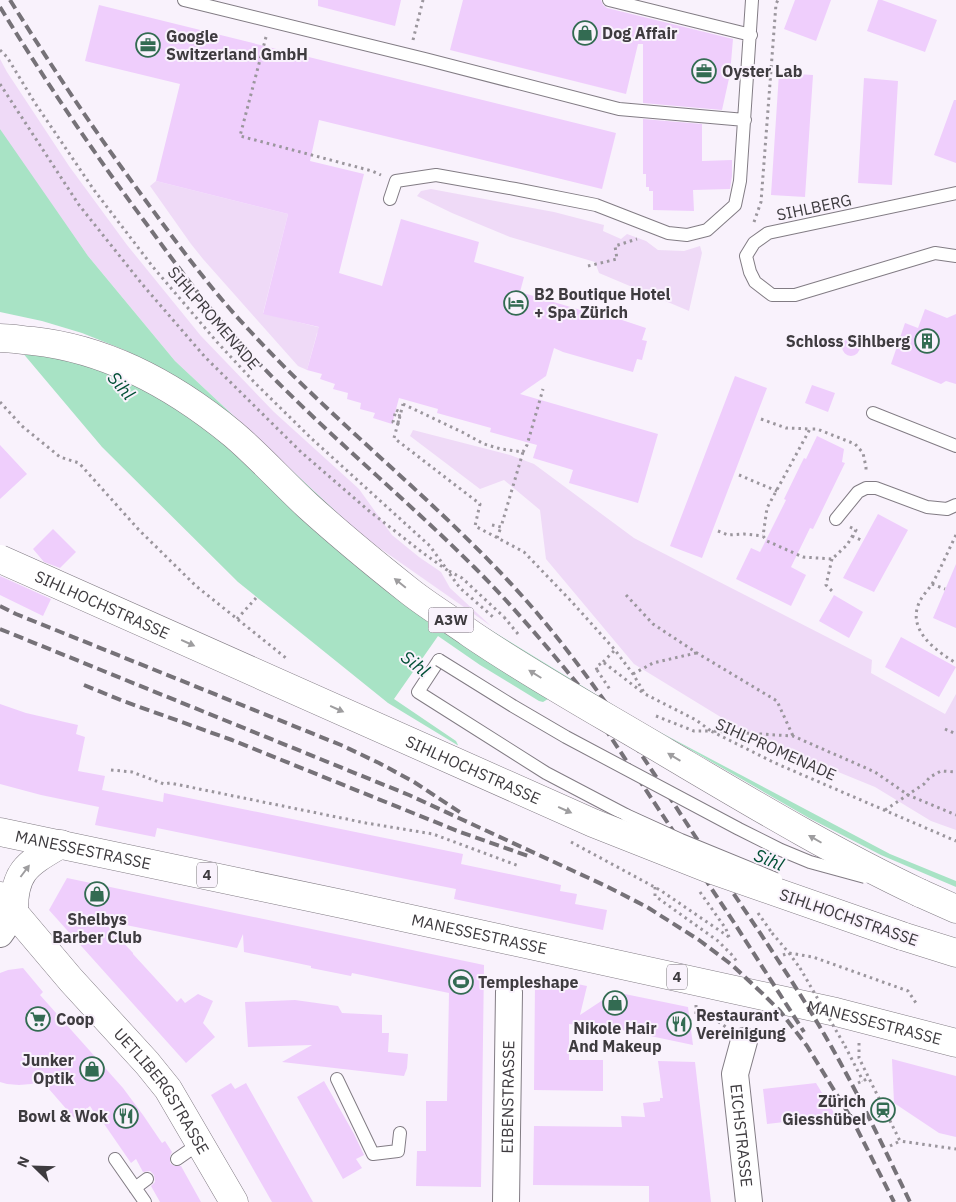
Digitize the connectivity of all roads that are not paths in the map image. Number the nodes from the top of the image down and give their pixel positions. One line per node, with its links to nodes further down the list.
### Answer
1 (184, 0): 5 (lane)
2 (609, 0): 4 (lane)
3 (752, 0): 4 (lane)
4 (751, 35): 5 (lane)
5 (745, 120): 7 (lane)
6 (956, 193): 8 (lane, SIHLBERG)
7 (390, 199)
8 (956, 256)
9 (0, 338): 19 (main road, A3W, one-way to 9, bridge)
10 (873, 413): 11 (lane)
11 (956, 446)
12 (956, 504): 13 (lane)
13 (836, 520)
14 (0, 545): 16 (lane)
15 (0, 559): 22 (main road, SIHLHOCHSTRASSE, one-way to 22, bridge)
16 (84, 603)
17 (0, 832): 18 (main road, MANESSESTRASSE / 4)
18 (61, 844): 21 (main road, one-way to 18); 26 (main road, MANESSESTRASSE / 4)
19 (920, 893): 20 (main road, A3W); 22 (lane, bridge)
20 (956, 909)
21 (5, 915): 29 (main road, UETLIBERGSTRASSE)
22 (902, 936): 23 (main road, SIHLHOCHSTRASSE)
23 (956, 953)
24 (508, 992): 36 (street, EIBENSTRASSE)
25 (744, 1041): 37 (street, EICHSTRASSE)
26 (956, 1043)
27 (337, 1079): 28 (lane)
28 (400, 1133)
29 (200, 1143): 31 (lane); 35 (main road, UETLIBERGSTRASSE)
30 (115, 1159): 33 (lane)
31 (177, 1159)
32 (147, 1179): 33 (lane)
33 (135, 1188): 34 (lane)
34 (145, 1202)
35 (234, 1202)
36 (506, 1202)
37 (750, 1202)

